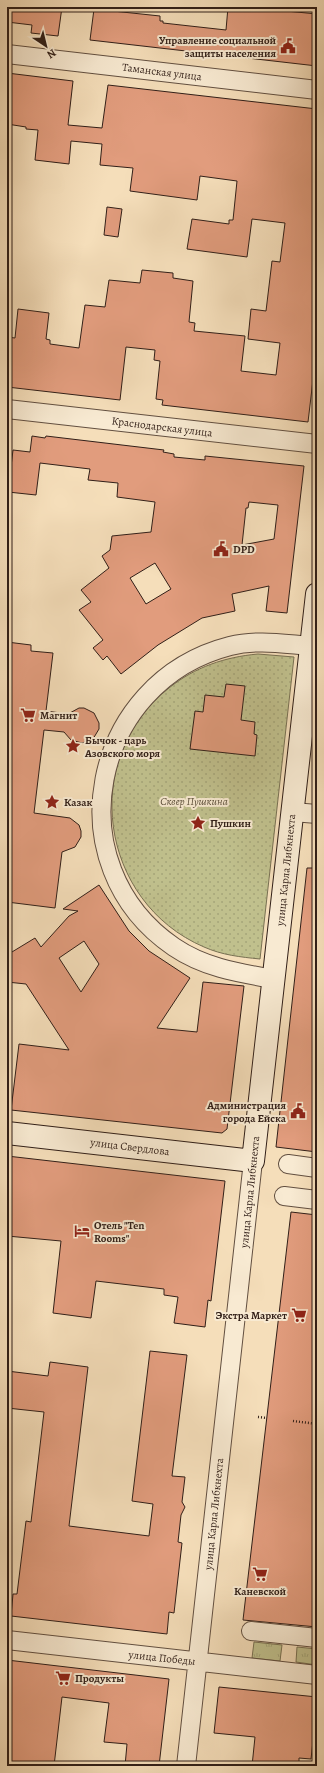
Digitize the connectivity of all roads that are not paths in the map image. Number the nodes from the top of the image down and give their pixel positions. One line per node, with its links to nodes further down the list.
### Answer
1 (7, 54): 2 (street, Таманская улица)
2 (317, 90)
3 (7, 409): 4 (street, Краснодарская улица)
4 (317, 444)
5 (317, 594): 6 (street, улица Карла Либкнехта)
6 (311, 646): 7 (street, улица Карла Либкнехта); 9 (street)
7 (293, 812): 8 (street); 9 (street, улица Карла Либкнехта)
8 (317, 814)
9 (274, 978): 11 (street, улица Карла Либкнехта)
10 (7, 1133): 11 (street, улица Свердлова)
11 (253, 1162): 19 (street, улица Карла Либкнехта)
12 (288, 1164): 13 (street)
13 (317, 1168)
14 (284, 1196): 15 (street)
15 (317, 1200)
16 (251, 1631): 17 (street)
17 (317, 1638)
18 (7, 1640): 19 (street, улица Победы)
19 (198, 1662): 20 (street, улица Победы); 21 (street, улица Карла Либкнехта)
20 (317, 1675)
21 (186, 1766)

